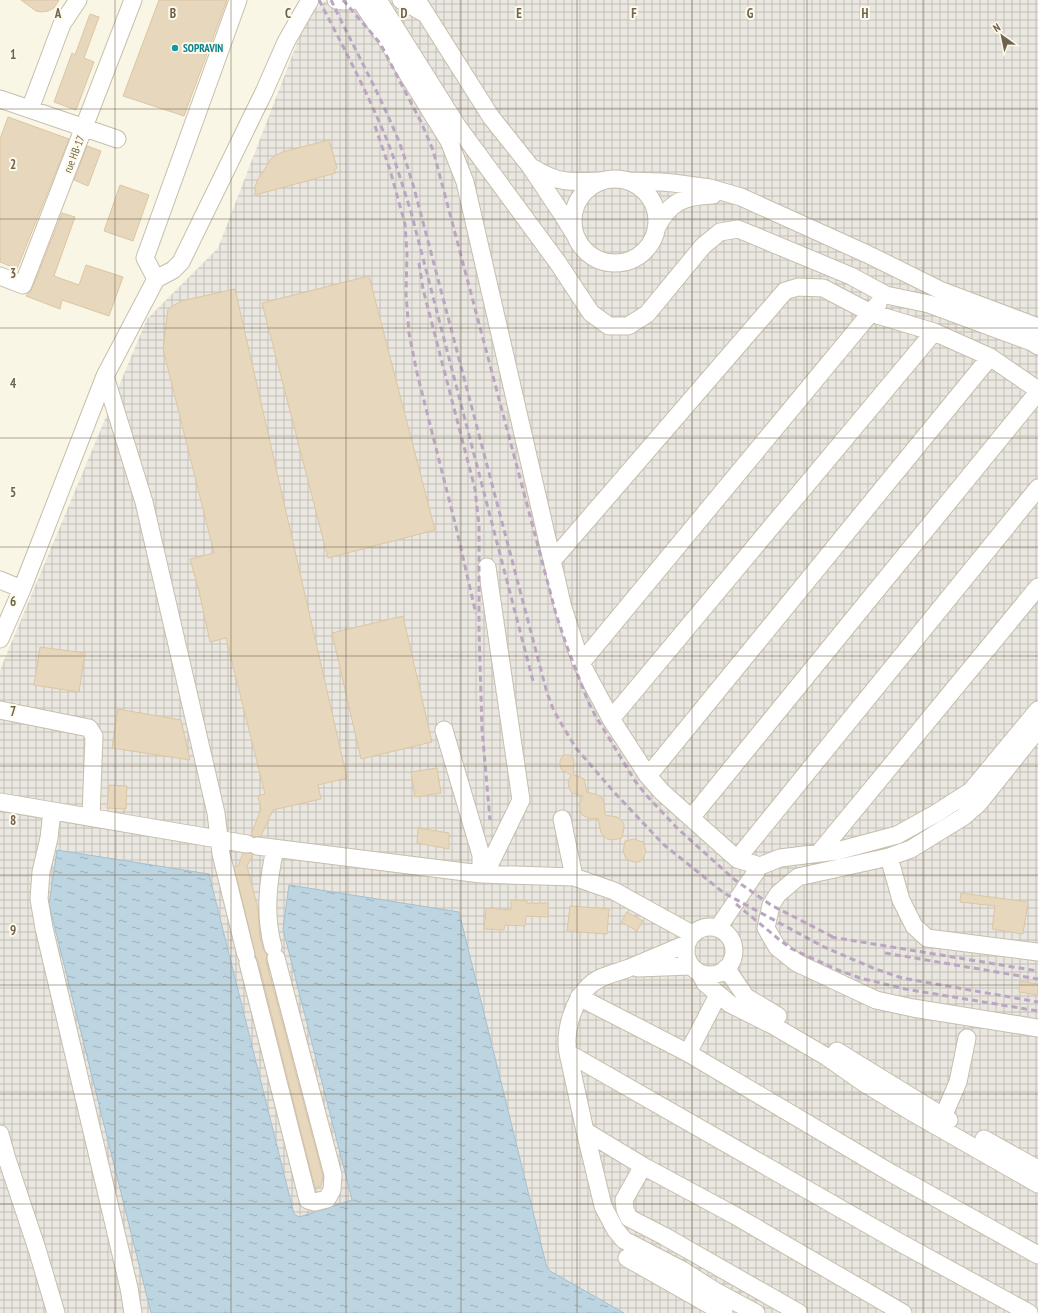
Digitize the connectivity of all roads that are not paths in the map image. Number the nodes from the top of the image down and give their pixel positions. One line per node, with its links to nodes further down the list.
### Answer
1 (78, 0): 13 (street)
2 (134, 0): 14 (street, rue HB-17)
3 (238, 0): 23 (street)
4 (310, 0): 23 (street)
5 (336, 0): 6 (street)
6 (357, 0)
7 (360, 0): 33 (street)
8 (378, 0): 24 (street)
9 (401, 0): 11 (street)
10 (417, 0): 11 (street)
11 (426, 14): 16 (street)
12 (0, 99): 13 (street)
13 (30, 109): 14 (street)
14 (84, 128): 15 (street); 22 (street, rue HB-17)
15 (117, 139)
16 (530, 166): 17 (street); 21 (street)
17 (605, 180): 18 (street); 21 (street)
18 (628, 181): 19 (street); 20 (street)
19 (741, 197): 20 (street); 26 (street)
20 (656, 230): 21 (street)
21 (575, 235)
22 (0, 276)
23 (156, 279): 30 (street)
24 (886, 295): 25 (street); 28 (street)
25 (871, 313): 27 (street); 33 (street); 39 (street)
26 (1038, 328)
27 (934, 332): 29 (street); 42 (street)
28 (1038, 346)
29 (990, 357): 31 (street); 45 (street)
30 (105, 376): 37 (street); 51 (street)
31 (1038, 391): 49 (street)
32 (1038, 488): 55 (street)
33 (552, 561): 39 (street)
34 (486, 567): 57 (street)
35 (0, 580): 37 (street)
36 (1038, 587): 53 (street)
37 (22, 589): 38 (street)
38 (0, 639)
39 (581, 663): 42 (street)
40 (0, 710): 48 (street)
41 (1038, 710): 53 (street)
42 (611, 719): 45 (street)
43 (1038, 729): 54 (street)
44 (444, 730): 57 (street)
45 (648, 776): 49 (street)
46 (0, 802): 47 (street)
47 (52, 811): 48 (street); 80 (street)
48 (92, 818): 51 (street)
49 (691, 818): 55 (street)
50 (562, 819): 58 (street)
51 (219, 839): 52 (street); 52 (street)
52 (275, 848): 57 (street)
53 (820, 853): 56 (street)
54 (889, 857): 61 (street); 67 (street)
55 (737, 859): 56 (street)
56 (760, 866): 59 (street)
57 (483, 874): 58 (street)
58 (574, 877): 60 (street)
59 (718, 928): 60 (street); 63 (street)
60 (689, 939): 62 (street); 64 (street)
61 (1038, 952)
62 (628, 968): 64 (street); 66 (street)
63 (726, 968): 64 (street); 71 (street)
64 (696, 969): 65 (street)
65 (718, 995): 69 (street); 76 (street)
66 (579, 997): 69 (street); 70 (street)
67 (1038, 1028)
68 (966, 1038): 71 (street)
69 (688, 1052): 77 (street)
70 (568, 1053): 72 (street); 85 (street)
71 (943, 1117): 75 (street)
72 (584, 1131): 74 (street); 82 (street)
73 (0, 1134): 79 (street)
74 (643, 1166): 83 (street); 84 (street)
75 (1038, 1169)
76 (1038, 1184)
77 (1038, 1255)
78 (627, 1258): 81 (street)
79 (56, 1313)
80 (133, 1313)
81 (724, 1313)
82 (756, 1313)
83 (799, 1313)
84 (903, 1313)
85 (1029, 1313)

